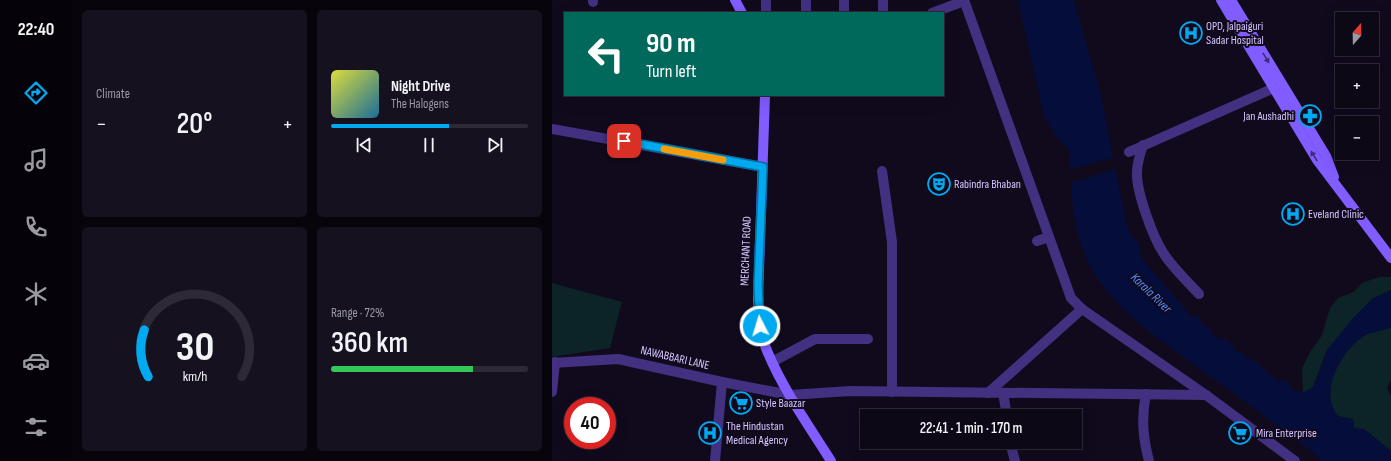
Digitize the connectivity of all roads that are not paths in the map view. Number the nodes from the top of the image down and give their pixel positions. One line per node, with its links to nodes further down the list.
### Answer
1 (735, 0): 9 (street)
2 (766, 0): 10 (street)
3 (806, 0): 11 (street)
4 (844, 0): 12 (street)
5 (883, 0): 13 (street)
6 (1222, 0): 15 (street)
7 (1232, 0): 22 (street, one-way to 22)
8 (964, 1): 14 (street); 23 (street)
9 (741, 12)
10 (766, 12)
11 (806, 12)
12 (844, 12)
13 (882, 12)
14 (935, 12)
15 (1274, 88): 18 (street); 22 (street, one-way to 15)
16 (765, 96): 20 (street, MERCHANT ROAD)
17 (552, 129): 20 (street)
18 (1143, 146): 19 (street); 26 (street)
19 (1129, 152)
20 (763, 167): 30 (street, MERCHANT ROAD)
21 (882, 171): 33 (street)
22 (1338, 186): 25 (street)
23 (1049, 238): 24 (street); 27 (street)
24 (1037, 241)
25 (1391, 258)
26 (1198, 294)
27 (1082, 309): 34 (street); 38 (street)
28 (868, 338): 30 (street)
29 (554, 362): 31 (street, NAWABBARI LANE); 32 (street)
30 (772, 362): 37 (street, MERCHANT ROAD)
31 (722, 382): 37 (street, NAWABBARI LANE); 41 (street)
32 (552, 392)
33 (892, 392): 34 (street, NAWABBARI LANE); 37 (street, NAWABBARI LANE)
34 (988, 393): 35 (street, NAWABBARI LANE)
35 (1003, 393): 36 (street, NAWABBARI LANE); 39 (street)
36 (1146, 394): 38 (street, NAWABBARI LANE); 44 (street)
37 (790, 395): 42 (street, MERCHANT ROAD)
38 (1206, 395): 45 (street)
39 (1006, 409)
40 (1012, 449): 43 (street)
41 (715, 461)
42 (831, 461)
43 (1015, 461)
44 (1148, 461)
45 (1295, 461)

